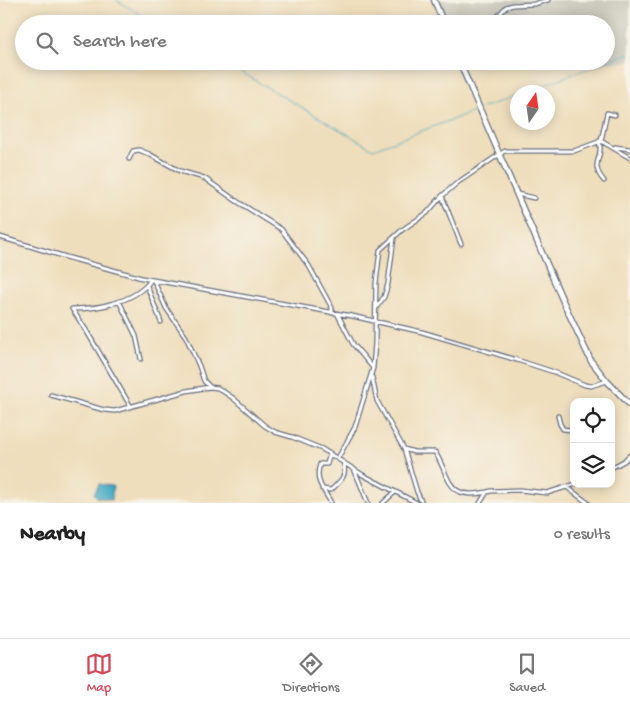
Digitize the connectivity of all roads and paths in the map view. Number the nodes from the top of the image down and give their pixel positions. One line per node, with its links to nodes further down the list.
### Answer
1 (434, 0): 3 (street)
2 (548, 0): 4 (street)
3 (440, 15)
4 (498, 15)
5 (463, 70): 10 (street)
6 (615, 115): 7 (street)
7 (600, 141): 8 (street); 10 (street); 13 (street)
8 (614, 147): 9 (street); 11 (street)
9 (630, 150)
10 (500, 154): 14 (street); 15 (street)
11 (630, 158)
12 (129, 159): 24 (street)
13 (604, 181)
14 (516, 194): 16 (street); 31 (street)
15 (442, 196): 18 (street); 19 (street)
16 (534, 198)
17 (0, 237): 20 (street)
18 (394, 238): 23 (street); 23 (street)
19 (460, 244)
20 (152, 280): 21 (street); 24 (street); 32 (street)
21 (147, 285): 22 (street); 26 (street)
22 (119, 301): 28 (street); 35 (street)
23 (375, 309): 27 (street)
24 (332, 313): 25 (street)
25 (337, 314): 27 (street); 29 (street)
26 (161, 322)
27 (375, 322): 29 (street); 31 (street)
28 (140, 359)
29 (373, 368): 30 (street)
30 (371, 376): 38 (street); 41 (street)
31 (607, 382): 34 (street)
32 (210, 387): 35 (street); 39 (street)
33 (51, 395): 35 (street)
34 (630, 405)
35 (131, 408)
36 (558, 416): 37 (street)
37 (570, 430)
38 (404, 449): 48 (street); 53 (street)
39 (330, 453): 41 (street); 46 (street)
40 (630, 455): 43 (street)
41 (338, 458): 42 (street)
42 (343, 461): 44 (street); 46 (street)
43 (615, 466)
44 (354, 469): 47 (street); 50 (street)
45 (568, 488): 48 (street); 55 (street)
46 (322, 489): 49 (street)
47 (395, 492): 51 (street); 52 (street)
48 (488, 492): 54 (street)
49 (331, 503)
50 (368, 503)
51 (383, 503)
52 (417, 503)
53 (422, 503)
54 (480, 503)
55 (588, 503)

